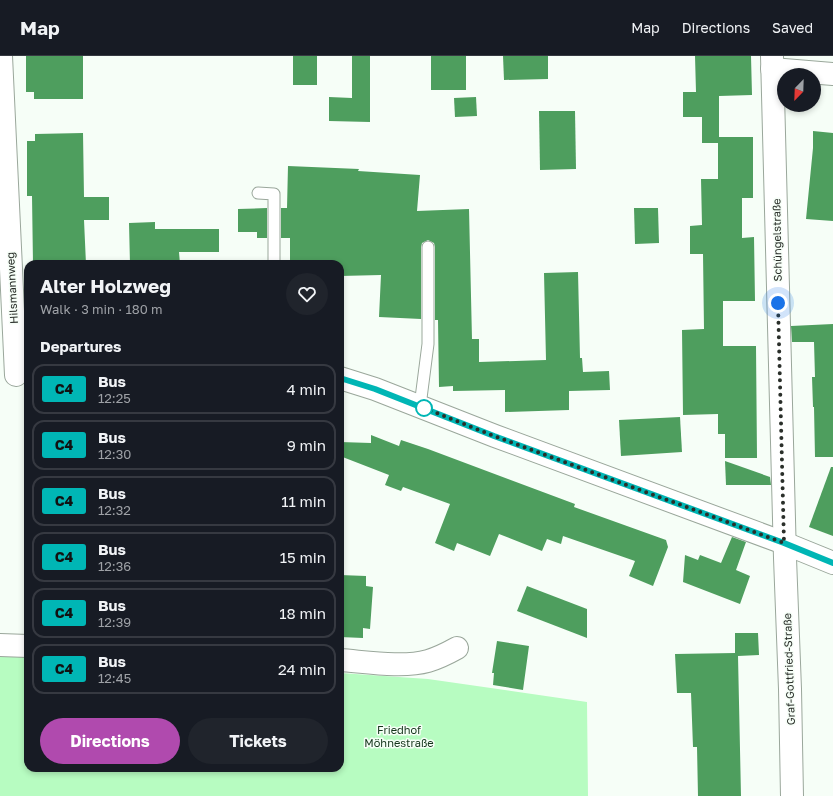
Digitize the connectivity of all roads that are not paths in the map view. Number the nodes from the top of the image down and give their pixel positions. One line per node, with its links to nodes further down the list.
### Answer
1 (1, 56): 4 (street, Hilsmannweg)
2 (772, 62): 3 (street); 12 (street, Schüngelstraße)
3 (833, 74)
4 (1, 81): 5 (street, Hilsmannweg)
5 (4, 188): 9 (street, Hilsmannweg)
6 (258, 193): 8 (lane)
7 (428, 247): 11 (lane)
8 (274, 260)
9 (15, 375)
10 (344, 379): 11 (street)
11 (420, 406): 12 (street)
12 (784, 543): 13 (street); 18 (street, Graf-Gottfried-Straße)
13 (833, 563)
14 (0, 645): 15 (street)
15 (24, 646)
16 (457, 648): 17 (street)
17 (344, 660)
18 (792, 796)

